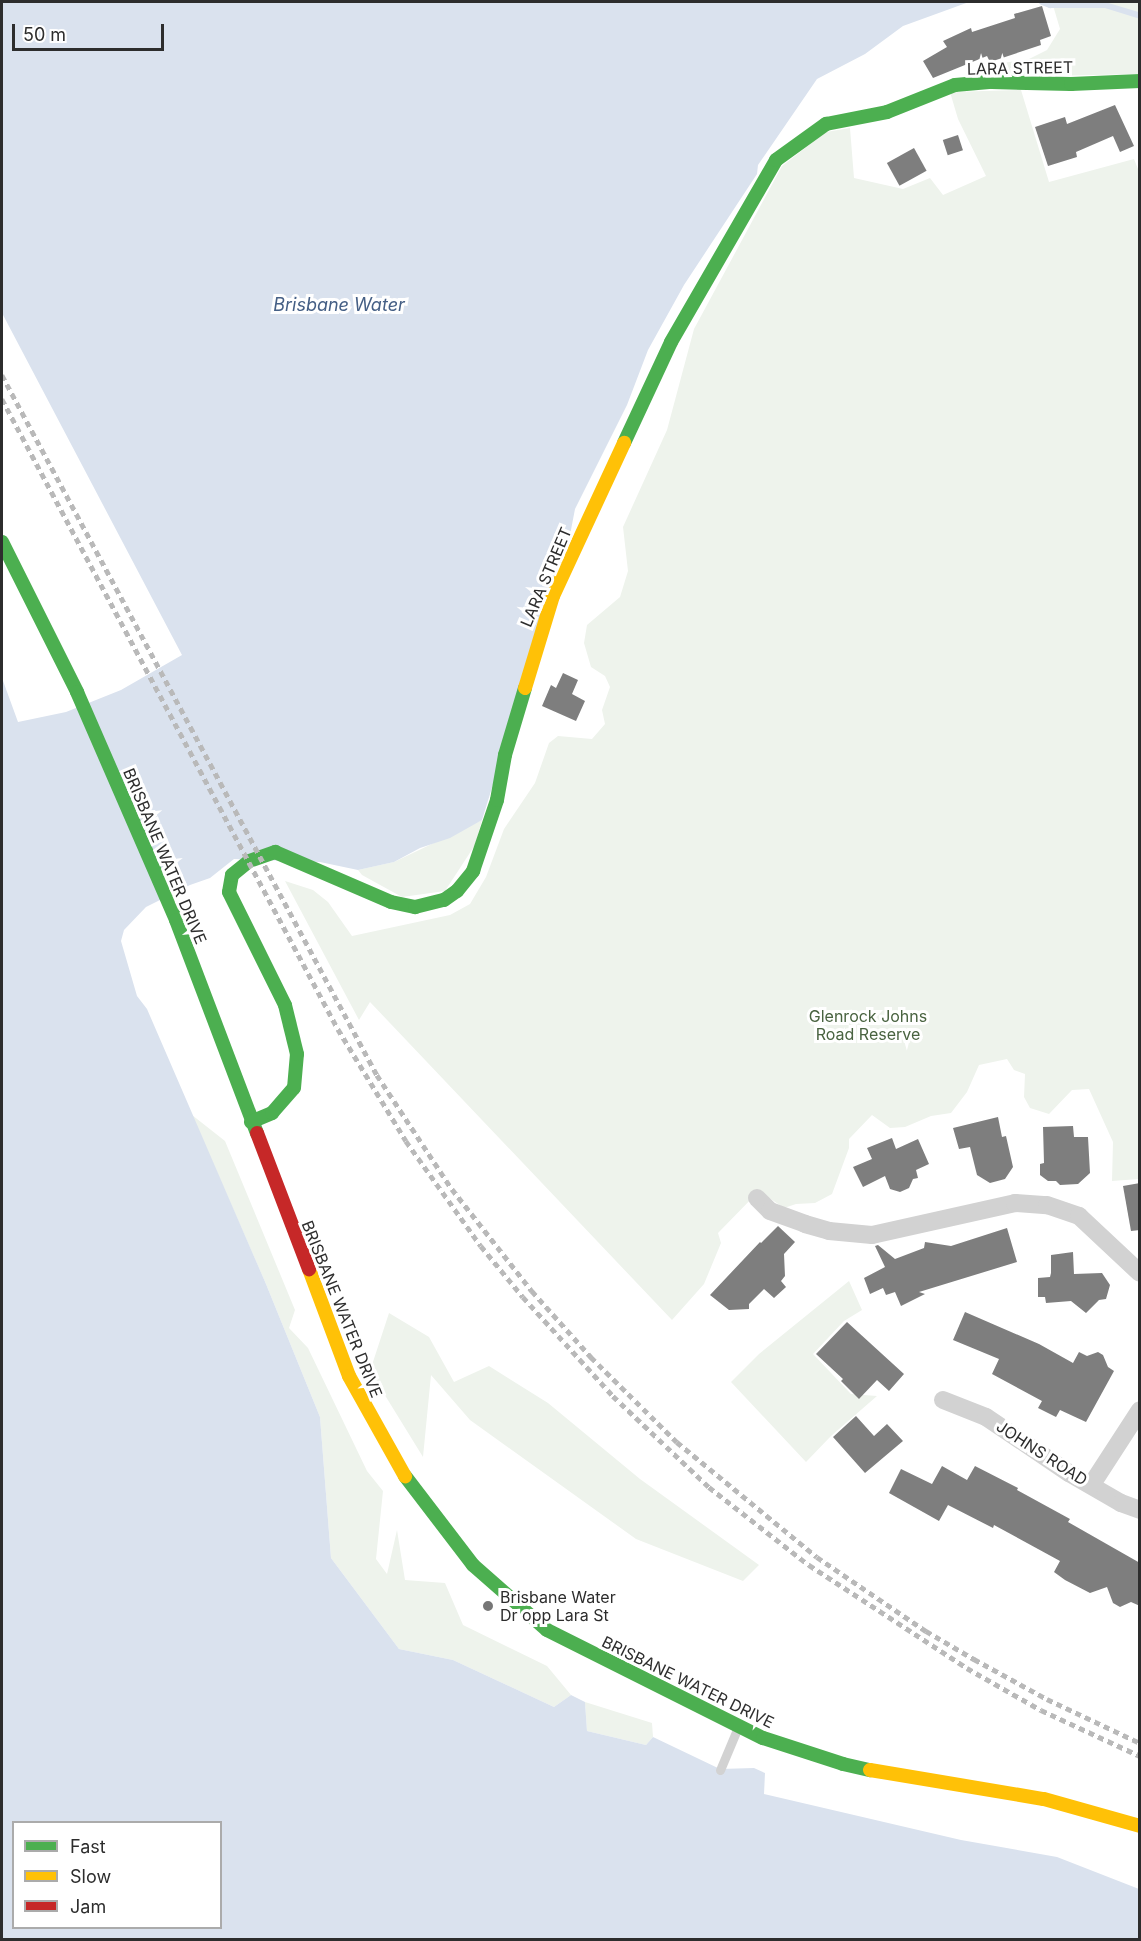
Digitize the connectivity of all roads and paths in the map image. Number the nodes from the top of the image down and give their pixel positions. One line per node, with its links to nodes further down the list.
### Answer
1 (1140, 81): 3 (main road, LARA STREET)
2 (2, 542): 3 (main road, BRISBANE WATER DRIVE)
3 (251, 1122): 10 (main road, BRISBANE WATER DRIVE)
4 (758, 1198): 5 (street)
5 (1140, 1273)
6 (943, 1400): 8 (street, JOHNS ROAD)
7 (1140, 1410): 8 (street)
8 (1092, 1485): 9 (street, JOHNS ROAD)
9 (1140, 1510)
10 (738, 1727): 11 (lane); 12 (main road, BRISBANE WATER DRIVE)
11 (720, 1770)
12 (1140, 1826)

